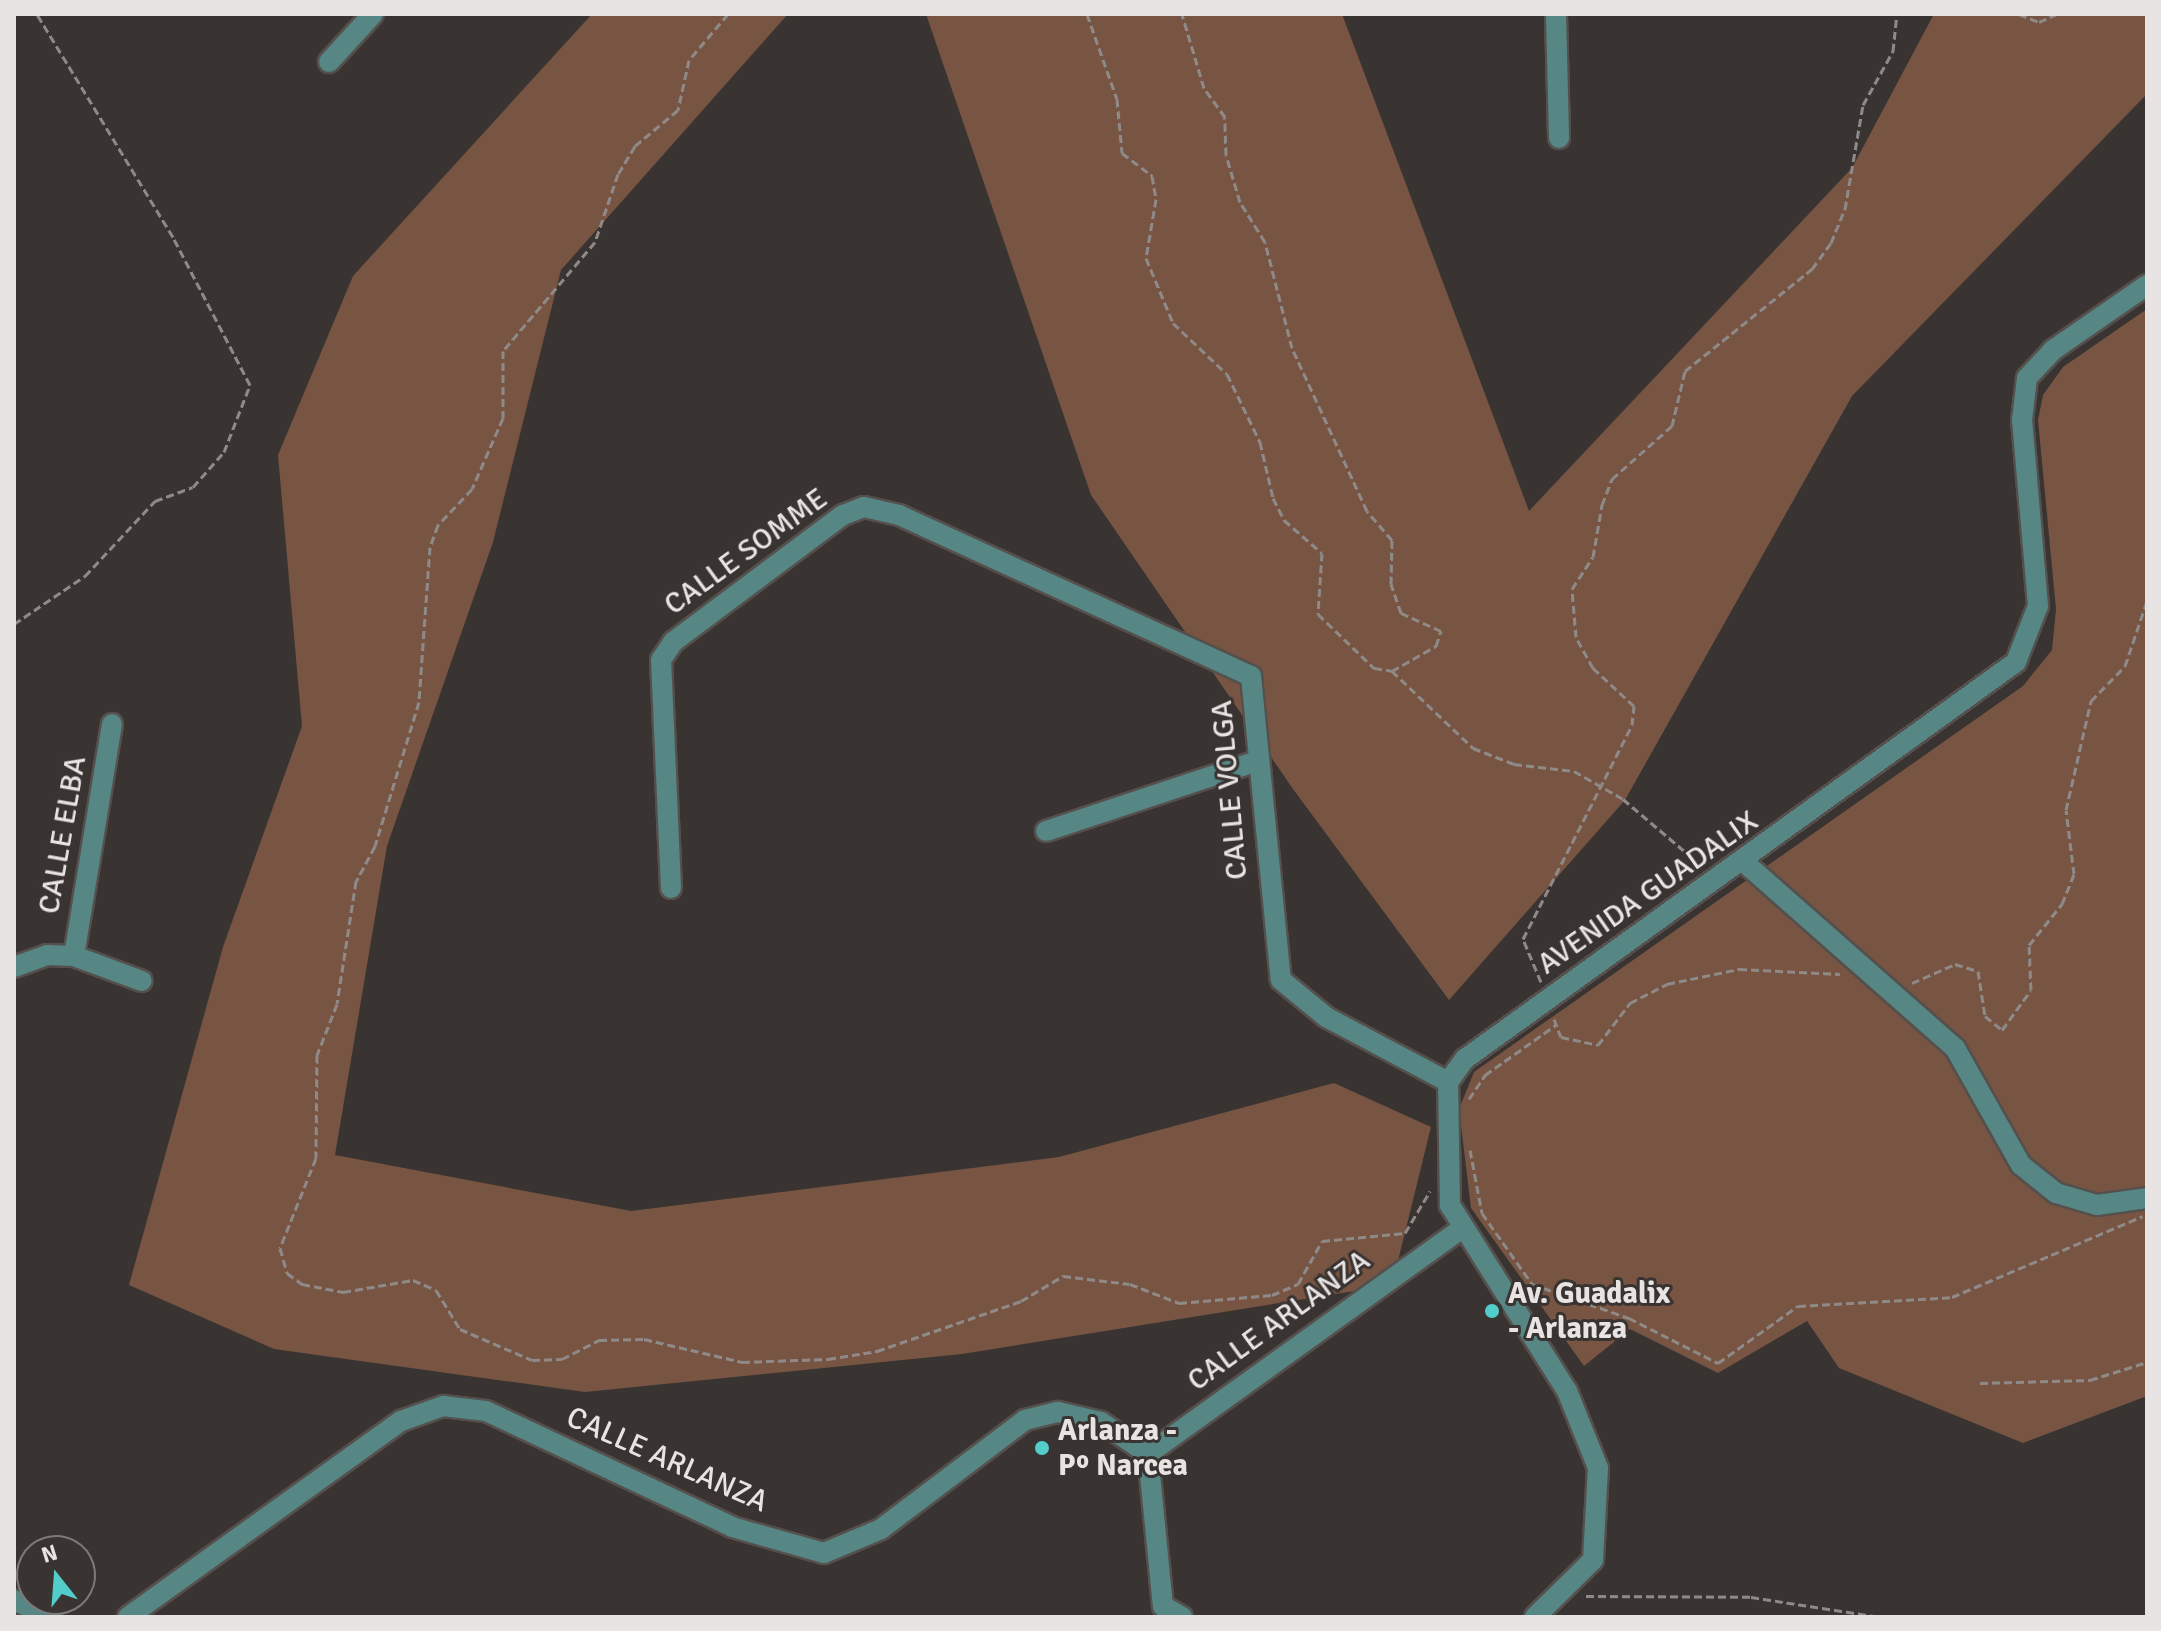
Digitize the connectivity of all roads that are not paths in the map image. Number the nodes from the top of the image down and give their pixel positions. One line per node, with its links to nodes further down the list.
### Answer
1 (373, 14): 3 (street)
2 (1556, 14): 4 (street)
3 (329, 62)
4 (1559, 138)
5 (2147, 285): 10 (street, AVENIDA GUADALIX)
6 (864, 507): 8 (street, CALLE VOLGA); 11 (street, CALLE SOMME)
7 (112, 724): 12 (street, CALLE ELBA)
8 (1258, 761): 9 (street); 15 (street, CALLE VOLGA)
9 (1046, 831)
10 (1744, 862): 15 (street, AVENIDA GUADALIX); 16 (street)
11 (671, 888)
12 (74, 956): 13 (street, CALLE ELBA); 14 (street, CALLE ELBA)
13 (14, 967)
14 (142, 981)
15 (1448, 1082): 17 (street)
16 (2147, 1198)
17 (1461, 1229): 18 (street, CALLE ARLANZA); 24 (street)
18 (1148, 1454): 20 (street); 22 (street, CALLE ARLANZA)
19 (14, 1600): 21 (street)
20 (1155, 1611): 23 (street)
21 (51, 1617)
22 (128, 1617)
23 (1182, 1617)
24 (1535, 1617)

